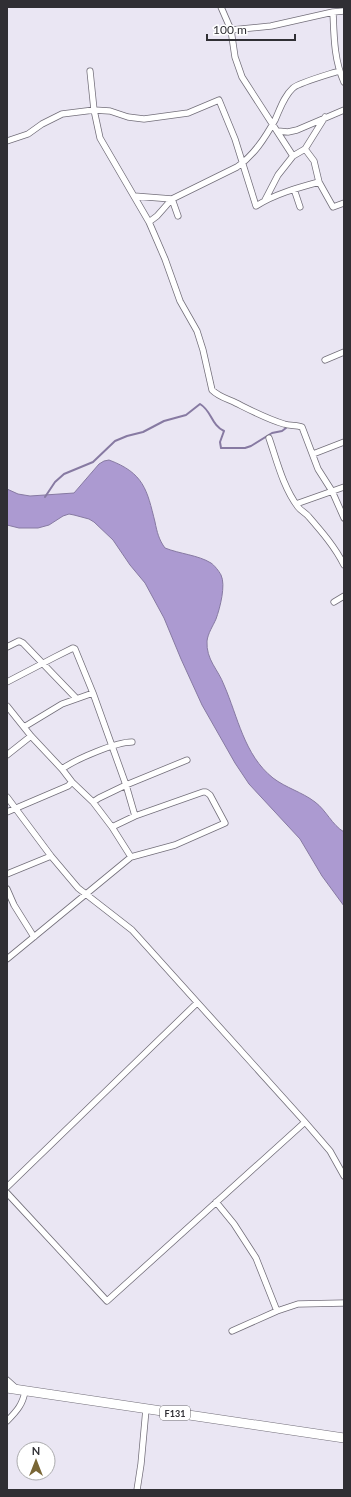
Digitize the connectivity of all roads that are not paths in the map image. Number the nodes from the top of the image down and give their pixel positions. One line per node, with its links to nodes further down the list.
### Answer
1 (221, 7): 4 (street)
2 (344, 11): 3 (street)
3 (333, 12): 4 (street); 6 (street)
4 (231, 30): 11 (street)
5 (90, 71): 8 (street)
6 (339, 71): 7 (street); 11 (street)
7 (344, 82)
8 (94, 110): 13 (street); 16 (street); 19 (street)
9 (344, 110): 10 (street)
10 (325, 117): 12 (street); 14 (street)
11 (272, 124): 12 (street); 16 (street)
12 (278, 131): 15 (street)
13 (7, 141)
14 (305, 149): 15 (street); 17 (street)
15 (293, 156): 21 (street)
16 (243, 163): 20 (street); 21 (street)
17 (319, 182): 18 (street); 22 (street)
18 (294, 189): 21 (street); 23 (street)
19 (134, 196): 20 (street); 25 (street)
20 (172, 199): 24 (street); 25 (street)
21 (265, 200)
22 (344, 203)
23 (300, 207)
24 (178, 216)
25 (149, 222): 30 (street)
26 (344, 352): 27 (street)
27 (326, 360)
28 (269, 438): 33 (street)
29 (344, 442): 30 (street)
30 (313, 454): 32 (street)
31 (344, 487): 32 (street)
32 (332, 491): 33 (street); 34 (street)
33 (296, 504): 35 (street)
34 (344, 518)
35 (344, 565)
36 (344, 596): 37 (street)
37 (334, 602)
38 (7, 647): 39 (street)
39 (42, 663): 40 (street); 41 (street); 42 (street)
40 (7, 682)
41 (93, 692): 42 (street); 47 (street)
42 (76, 698): 44 (street)
43 (7, 706): 44 (street)
44 (24, 727): 45 (street)
45 (31, 736): 48 (street); 50 (street)
46 (132, 742): 47 (street)
47 (113, 746): 50 (street); 52 (street)
48 (7, 755)
49 (187, 760): 52 (street)
50 (62, 768): 51 (street)
51 (72, 782): 54 (street); 55 (street)
52 (126, 785): 54 (street); 57 (street)
53 (7, 797): 55 (street)
54 (93, 802): 58 (street)
55 (15, 809): 56 (street); 59 (street)
56 (7, 812)
57 (135, 816): 58 (street); 60 (street)
58 (112, 827): 60 (street)
59 (51, 856): 61 (street); 63 (street)
60 (131, 857): 63 (street)
61 (7, 874)
62 (7, 889): 64 (street)
63 (87, 894): 64 (street); 66 (street)
64 (34, 937): 65 (street)
65 (8, 957)
66 (197, 1003): 67 (street); 69 (street)
67 (305, 1122): 68 (street); 71 (street)
68 (344, 1176)
69 (7, 1187)
70 (7, 1193): 71 (street)
71 (216, 1202): 73 (street)
72 (344, 1303): 73 (street)
73 (277, 1311): 74 (street)
74 (232, 1331)
75 (7, 1380): 77 (street)
76 (7, 1388): 77 (main road, F131)
77 (22, 1390): 78 (main road, F131); 79 (street)
78 (146, 1409): 80 (main road, F131); 81 (street)
79 (7, 1421)
80 (344, 1438)
81 (137, 1490)

